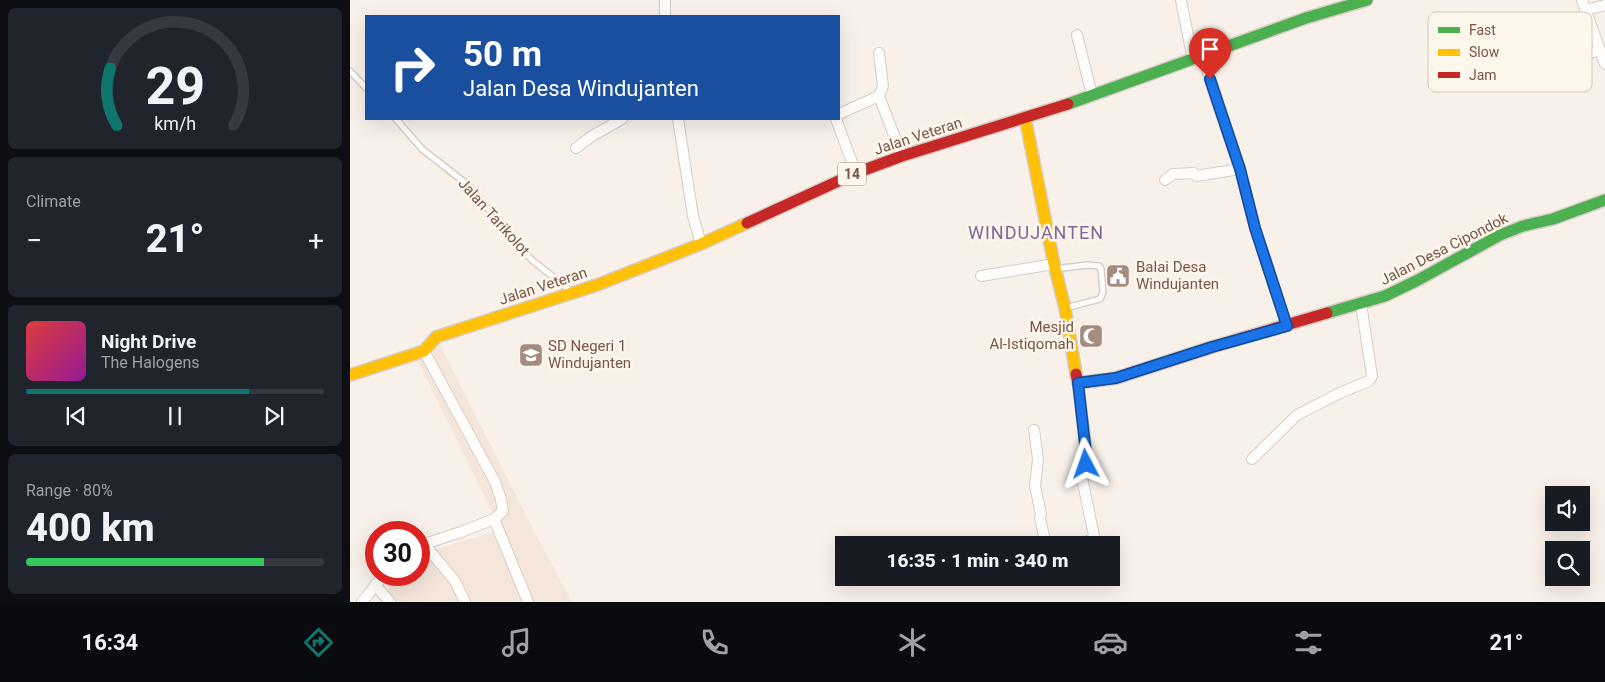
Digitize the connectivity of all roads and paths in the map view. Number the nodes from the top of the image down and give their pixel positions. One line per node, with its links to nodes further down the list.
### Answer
1 (665, 0): 6 (street)
2 (1181, 0): 12 (street)
3 (1367, 0): 12 (main road, Jalan Veteran / 14)
4 (1584, 5): 5 (street)
5 (1605, 6)
6 (665, 15)
7 (1592, 28): 9 (street)
8 (1077, 36): 16 (street)
9 (1600, 50): 10 (street); 13 (street)
10 (1592, 52)
11 (879, 53): 17 (street)
12 (1198, 58): 16 (main road, Jalan Veteran / 14); 26 (street)
13 (1605, 64)
14 (350, 71): 15 (lane)
15 (365, 87)
16 (1092, 95): 19 (main road, Jalan Veteran / 14)
17 (880, 96): 18 (street); 25 (street)
18 (840, 114)
19 (1025, 116): 25 (main road, Jalan Veteran / 14); 31 (main road)
20 (397, 120): 33 (lane, Jalan Tarikolot)
21 (620, 120): 24 (street)
22 (678, 120): 30 (street)
23 (836, 120): 27 (street)
24 (576, 148)
25 (902, 156): 27 (main road, Jalan Veteran / 14)
26 (1240, 169): 28 (street); 36 (street)
27 (856, 173): 30 (main road, Jalan Veteran / 14)
28 (1165, 180)
29 (1605, 200): 34 (main road, Jalan Desa Cipondok)
30 (701, 244): 33 (main road, Jalan Veteran / 14)
31 (1054, 267): 32 (street); 35 (main road); 35 (lane)
32 (981, 276)
33 (572, 292): 37 (main road, Jalan Veteran / 14)
34 (1361, 304): 36 (main road, Jalan Desa Cipondok); 41 (street)
35 (1065, 308): 39 (main road)
36 (1287, 326): 39 (main road, Jalan Desa Cipondok)
37 (424, 351): 38 (main road, Jalan Veteran / 14); 42 (street)
38 (350, 375)
39 (1078, 383): 44 (street)
40 (1034, 430): 43 (street)
41 (1252, 459)
42 (494, 519): 45 (street); 52 (street)
43 (1044, 536)
44 (1094, 536)
45 (430, 542)
46 (430, 555): 51 (street)
47 (374, 586): 49 (street)
48 (376, 586): 50 (street)
49 (362, 602)
50 (390, 602)
51 (464, 602)
52 (528, 602)

